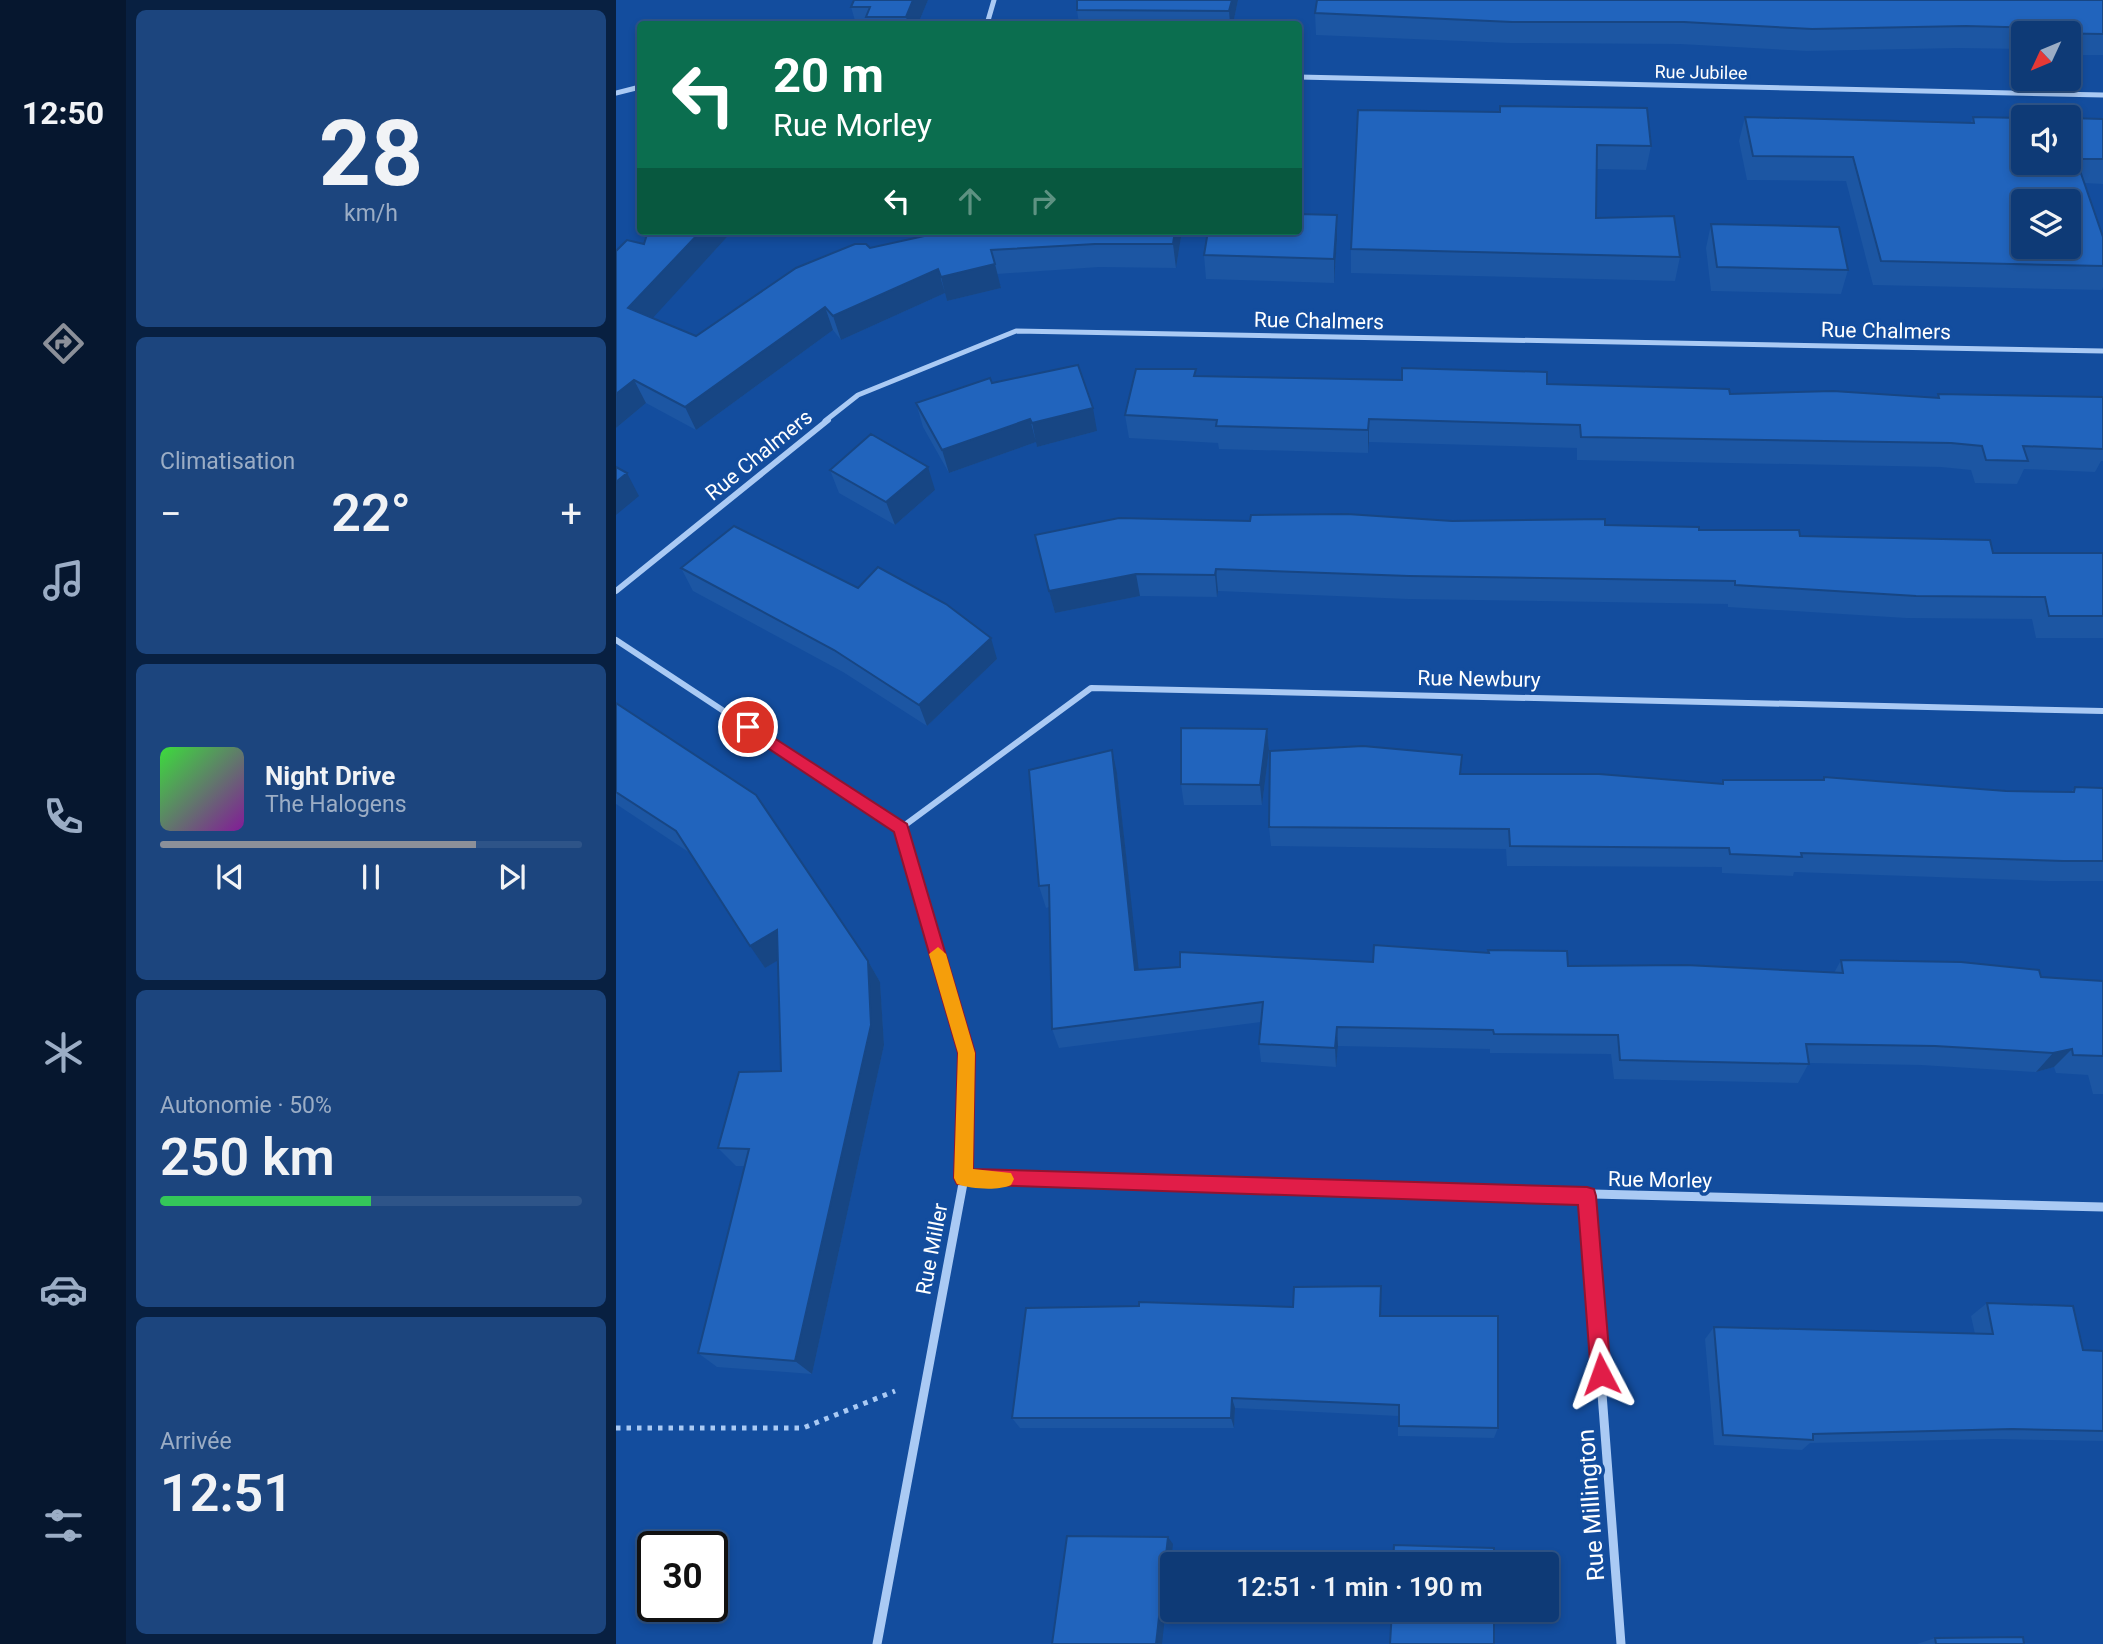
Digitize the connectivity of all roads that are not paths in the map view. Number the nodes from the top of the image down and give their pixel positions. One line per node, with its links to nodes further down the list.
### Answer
1 (995, 0): 2 (street)
2 (988, 21)
3 (1302, 77): 6 (street, Rue Jubilee)
4 (637, 88): 5 (street)
5 (616, 93)
6 (2103, 94)
7 (2103, 351): 8 (street, Rue Chalmers)
8 (616, 591)
9 (616, 640): 11 (street)
10 (2103, 711): 11 (street, Rue Newbury)
11 (901, 828): 12 (street, Rue Miller)
12 (964, 1178): 13 (street, Rue Morley); 15 (street, Rue Miller)
13 (1587, 1196): 14 (street, Rue Morley); 16 (street, Rue Millington)
14 (2103, 1208)
15 (877, 1644)
16 (1621, 1644)

